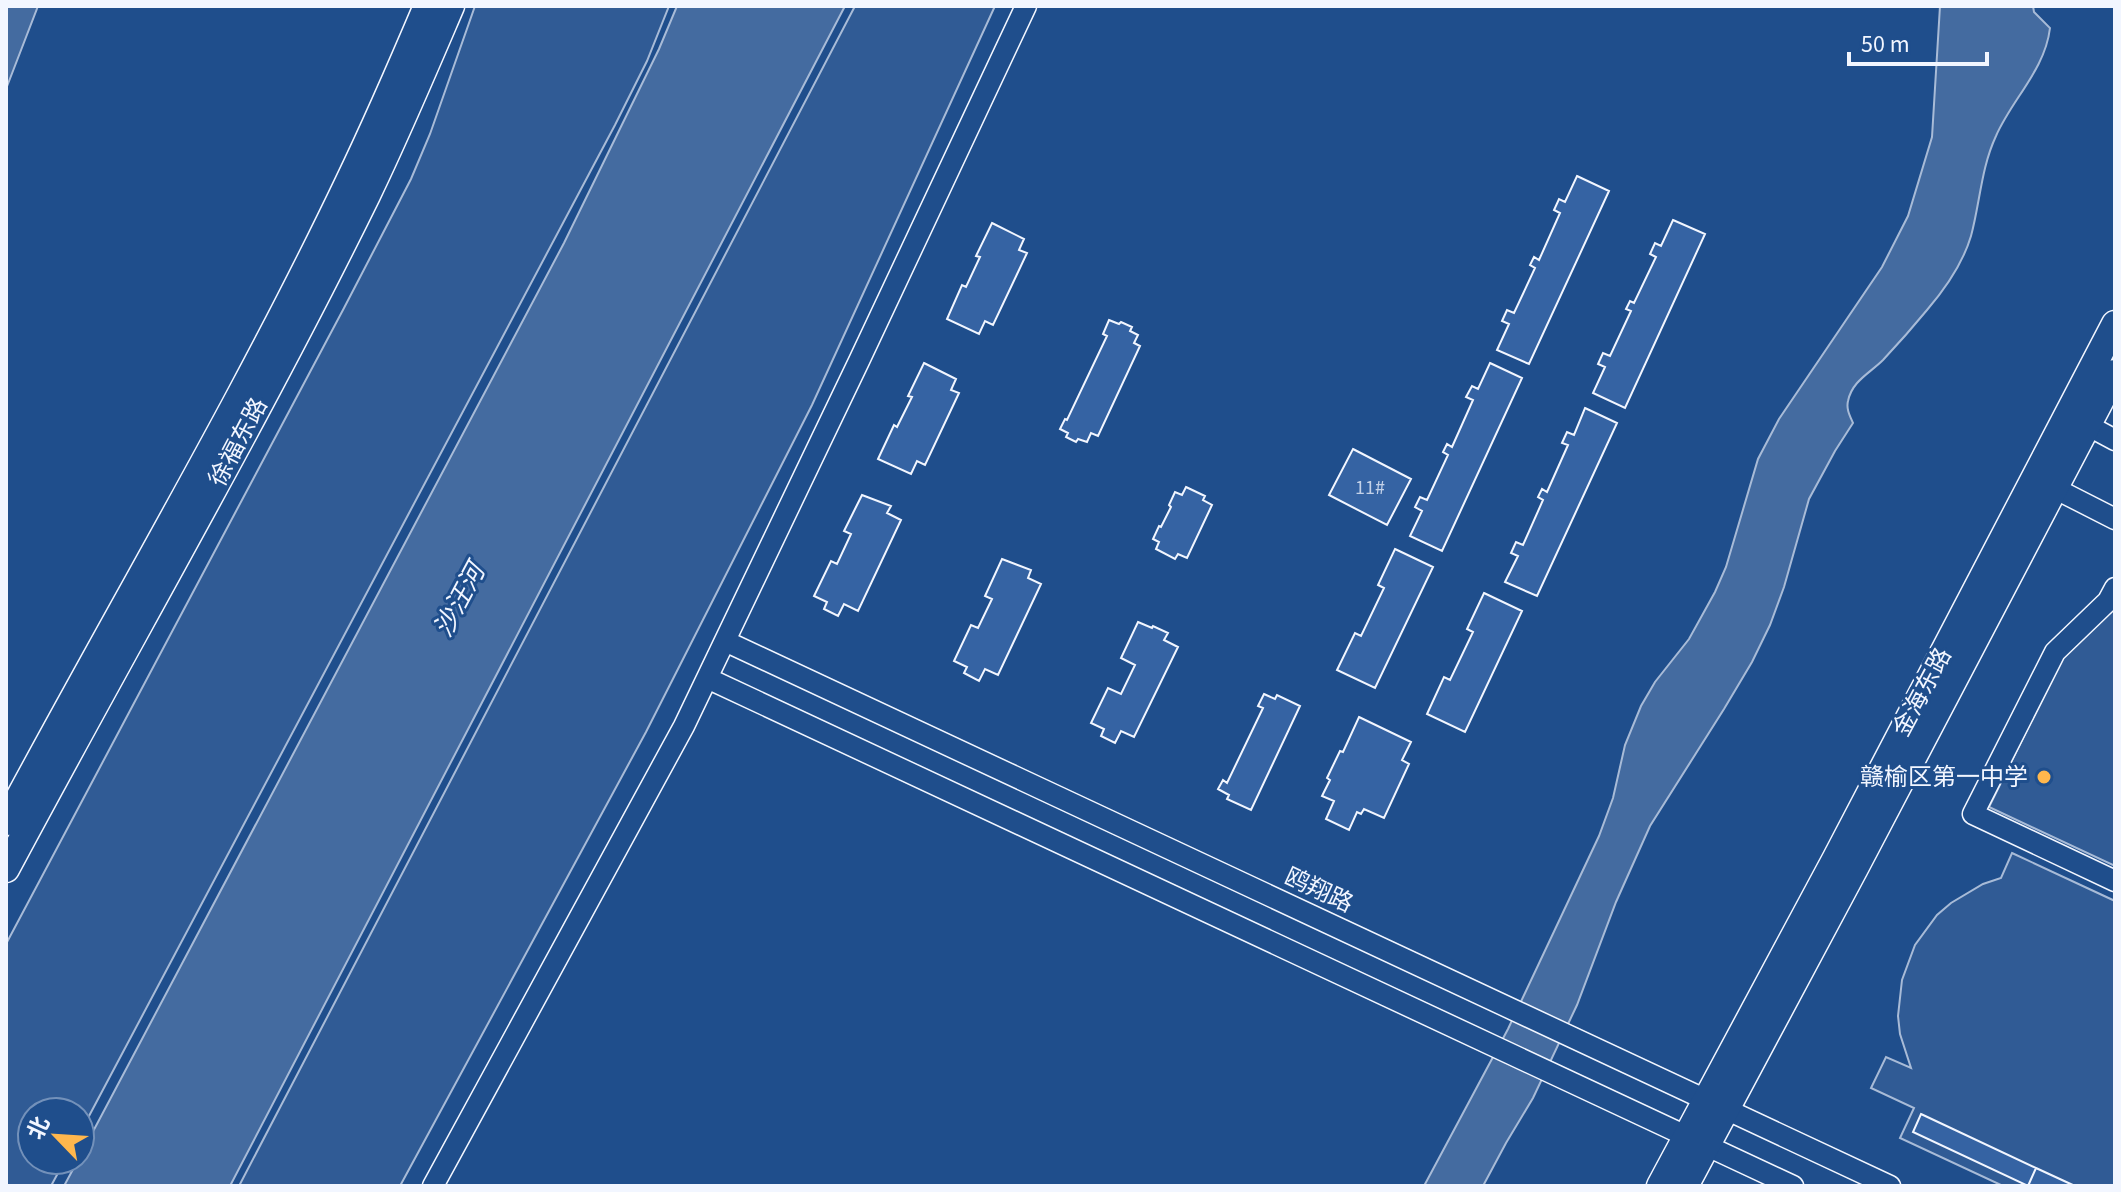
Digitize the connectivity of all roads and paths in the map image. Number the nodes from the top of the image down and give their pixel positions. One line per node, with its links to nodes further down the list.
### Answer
1 (427, 6): 13 (main road, 徐福东路)
2 (451, 6): 14 (main road, 徐福东路)
3 (1026, 6): 11 (street)
4 (2115, 324): 16 (main road, 金海东路)
5 (2115, 373): 6 (main road, 金海东路)
6 (2087, 425): 7 (street); 8 (main road, 金海东路)
7 (2115, 440)
8 (2054, 488): 9 (street); 16 (main road, 金海东路)
9 (2115, 519)
10 (2115, 588): 15 (street)
11 (725, 641): 12 (street); 16 (street, 鸥翔路)
12 (707, 678): 17 (street); 18 (street)
13 (6, 822)
14 (6, 869)
15 (2115, 881)
16 (1716, 1104): 17 (main road, 金海东路); 22 (street, 鸥翔路)
17 (1697, 1141): 19 (main road, 金海东路); 20 (main road, 金海东路); 21 (street)
18 (433, 1186)
19 (1660, 1186)
20 (1685, 1186)
21 (1793, 1186)
22 (1890, 1186)

